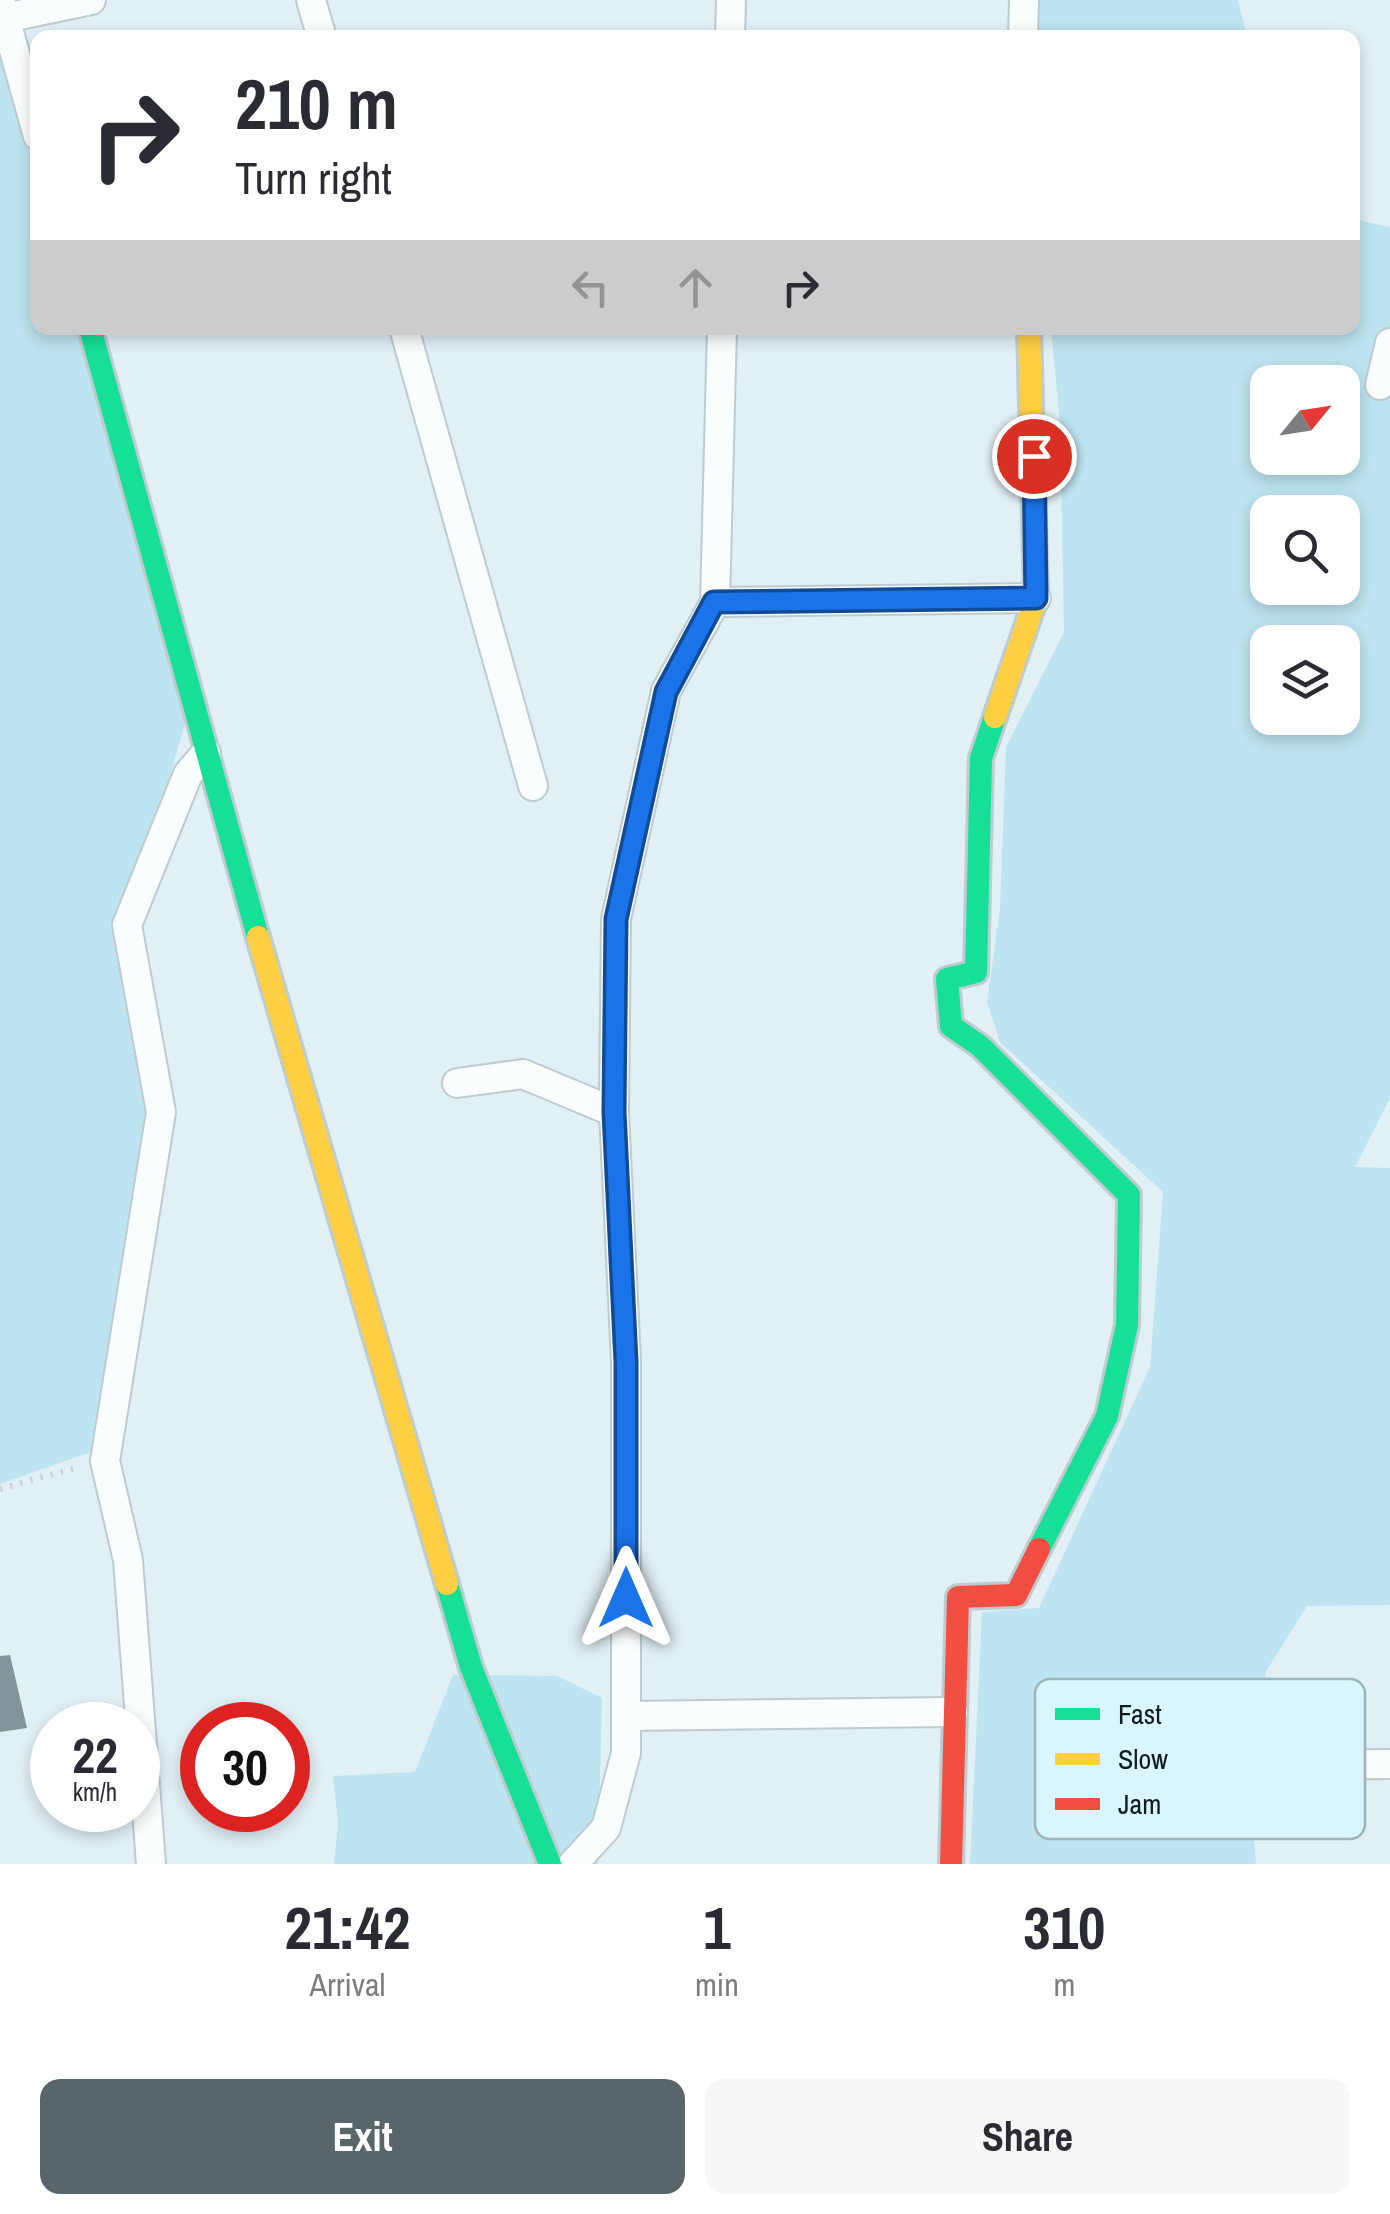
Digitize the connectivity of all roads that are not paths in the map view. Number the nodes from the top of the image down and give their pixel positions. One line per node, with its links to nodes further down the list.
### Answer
1 (92, 0): 5 (street)
2 (311, 0): 6 (street)
3 (731, 0): 7 (street)
4 (1024, 0): 8 (street)
5 (3, 9): 9 (street)
6 (320, 30)
7 (730, 30)
8 (1024, 30)
9 (30, 107)
10 (92, 335): 18 (street)
11 (406, 335): 19 (street)
12 (722, 335): 17 (street)
13 (1028, 335): 16 (street)
14 (1390, 343): 15 (street)
15 (1380, 385)
16 (1036, 598): 17 (street); 22 (street)
17 (714, 602): 21 (street)
18 (206, 753): 26 (street); 27 (street)
19 (533, 786)
20 (457, 1083): 21 (street)
21 (614, 1112): 23 (street)
22 (952, 1712): 23 (street); 29 (street)
23 (626, 1716): 28 (street)
24 (1365, 1764): 25 (street)
25 (1390, 1764)
26 (152, 1864)
27 (550, 1864)
28 (573, 1864)
29 (951, 1864)

